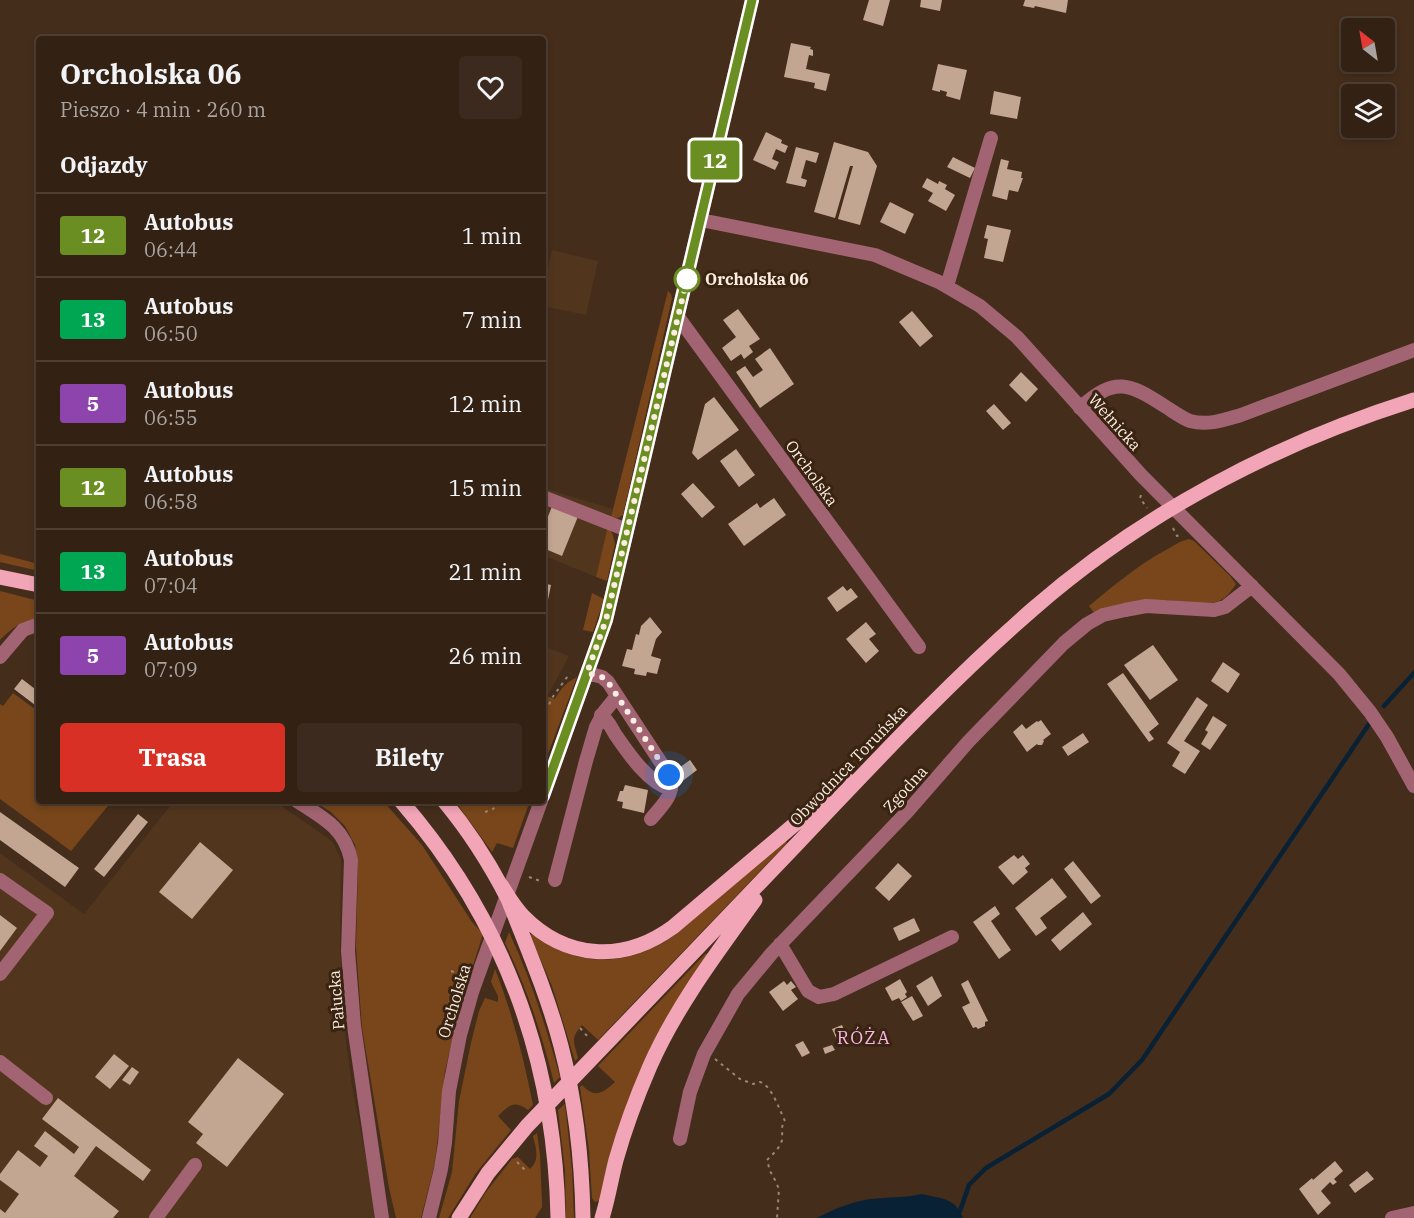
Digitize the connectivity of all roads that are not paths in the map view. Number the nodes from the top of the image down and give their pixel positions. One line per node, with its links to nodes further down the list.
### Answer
1 (752, 0): 3 (street)
2 (992, 138): 4 (street)
3 (700, 220): 4 (street, Wełnicka); 5 (street)
4 (947, 286): 8 (street, Wełnicka)
5 (678, 318): 10 (street); 15 (street, Orcholska)
6 (1414, 350): 8 (street)
7 (1414, 400): 20 (main road, Obwodnica Toruńska)
8 (1080, 408): 13 (street, Wełnicka)
9 (546, 498): 10 (street)
10 (627, 530): 17 (street)
11 (0, 577): 12 (main road)
12 (36, 586)
13 (1252, 586): 21 (street, Wełnicka); 34 (street, Zgodna)
14 (36, 625): 16 (street)
15 (919, 647)
16 (0, 657)
17 (587, 673): 18 (street); 22 (street)
18 (617, 696): 19 (street); 23 (street)
19 (602, 715): 23 (street); 32 (street)
20 (898, 738): 29 (main road, Obwodnica Toruńska); 31 (main road)
21 (1414, 786)
22 (546, 788)
23 (671, 789): 28 (street)
24 (301, 804): 42 (street, Pałucka)
25 (403, 804): 45 (main road)
26 (446, 804): 31 (main road)
27 (540, 804): 31 (street, Orcholska)
28 (651, 819)
29 (815, 825): 44 (main road, Obwodnica Toruńska); 47 (main road)
30 (0, 880): 35 (street)
31 (513, 880): 43 (street, Orcholska); 46 (main road)
32 (550, 881)
33 (952, 937): 34 (street)
34 (780, 944): 38 (street, Zgodna)
35 (0, 974)
36 (0, 1062): 37 (street)
37 (46, 1098)
38 (680, 1138)
39 (195, 1165): 41 (street)
40 (1414, 1213): 48 (street)
41 (156, 1218)
42 (382, 1218)
43 (429, 1218)
44 (459, 1218)
45 (558, 1218)
46 (583, 1218)
47 (603, 1218)
48 (1392, 1218)

